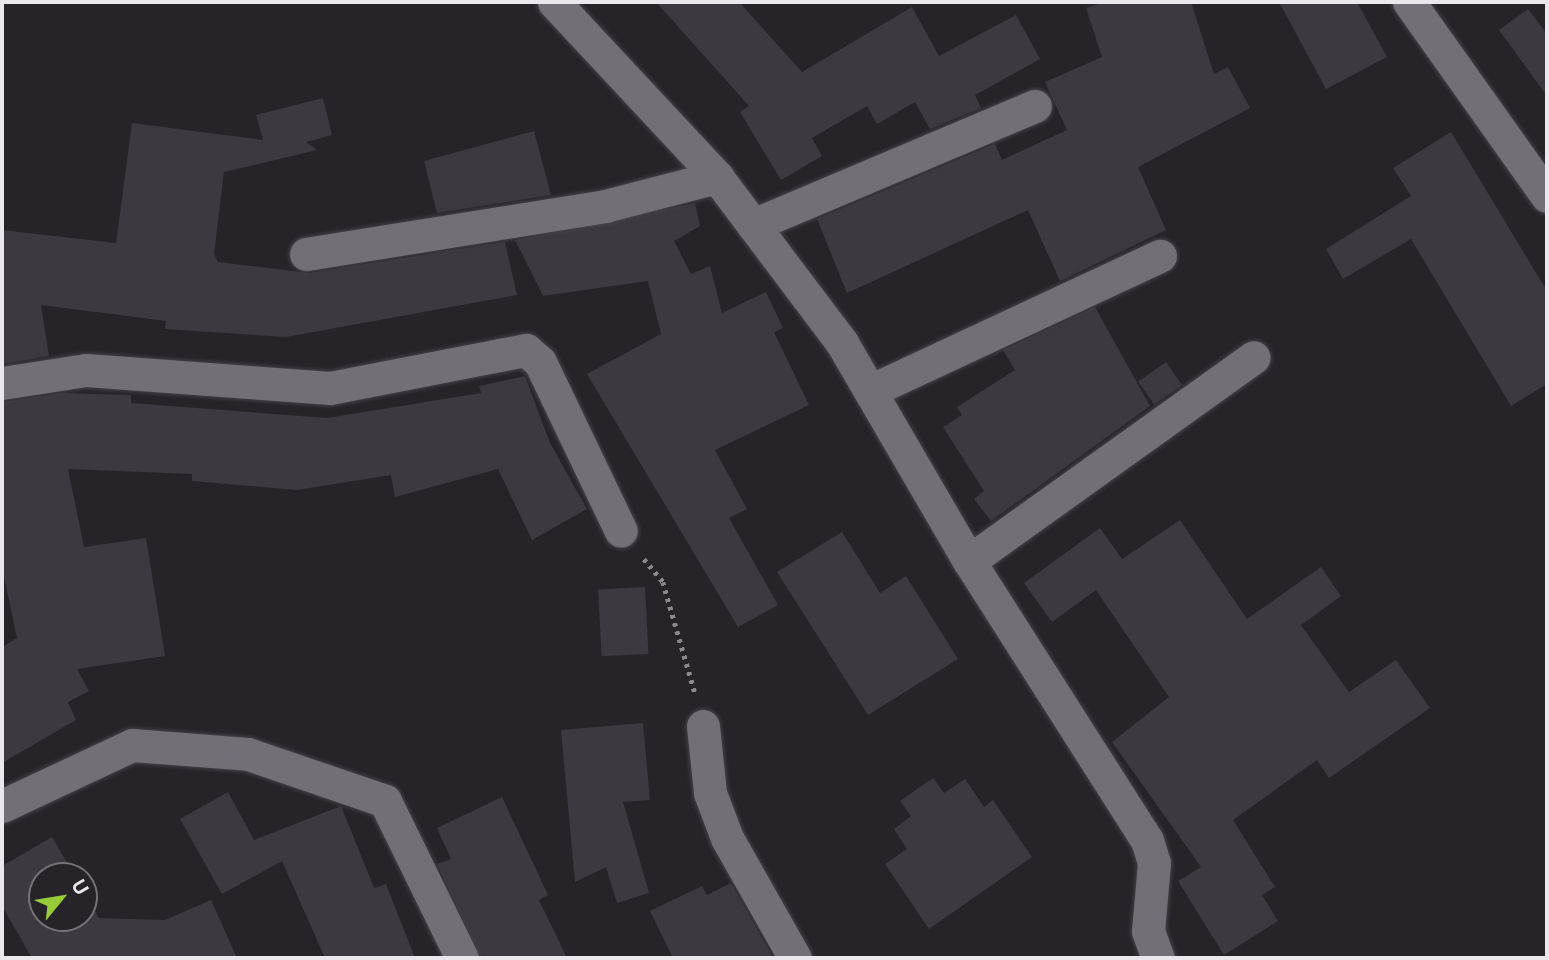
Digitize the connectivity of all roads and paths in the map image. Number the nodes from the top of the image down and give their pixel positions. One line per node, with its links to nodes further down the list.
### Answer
1 (554, 2): 4 (street)
2 (1409, 2): 5 (street)
3 (1035, 106): 6 (street)
4 (718, 177): 6 (street); 7 (street)
5 (1547, 196)
6 (753, 225): 11 (street)
7 (306, 254)
8 (1160, 256): 11 (street)
9 (1254, 357): 13 (street)
10 (2, 383): 12 (street)
11 (870, 391): 13 (street)
12 (621, 531): 14 (path)
13 (969, 561): 18 (street)
14 (703, 726): 17 (street)
15 (2, 806): 16 (street)
16 (462, 958)
17 (795, 958)
18 (1158, 958)

